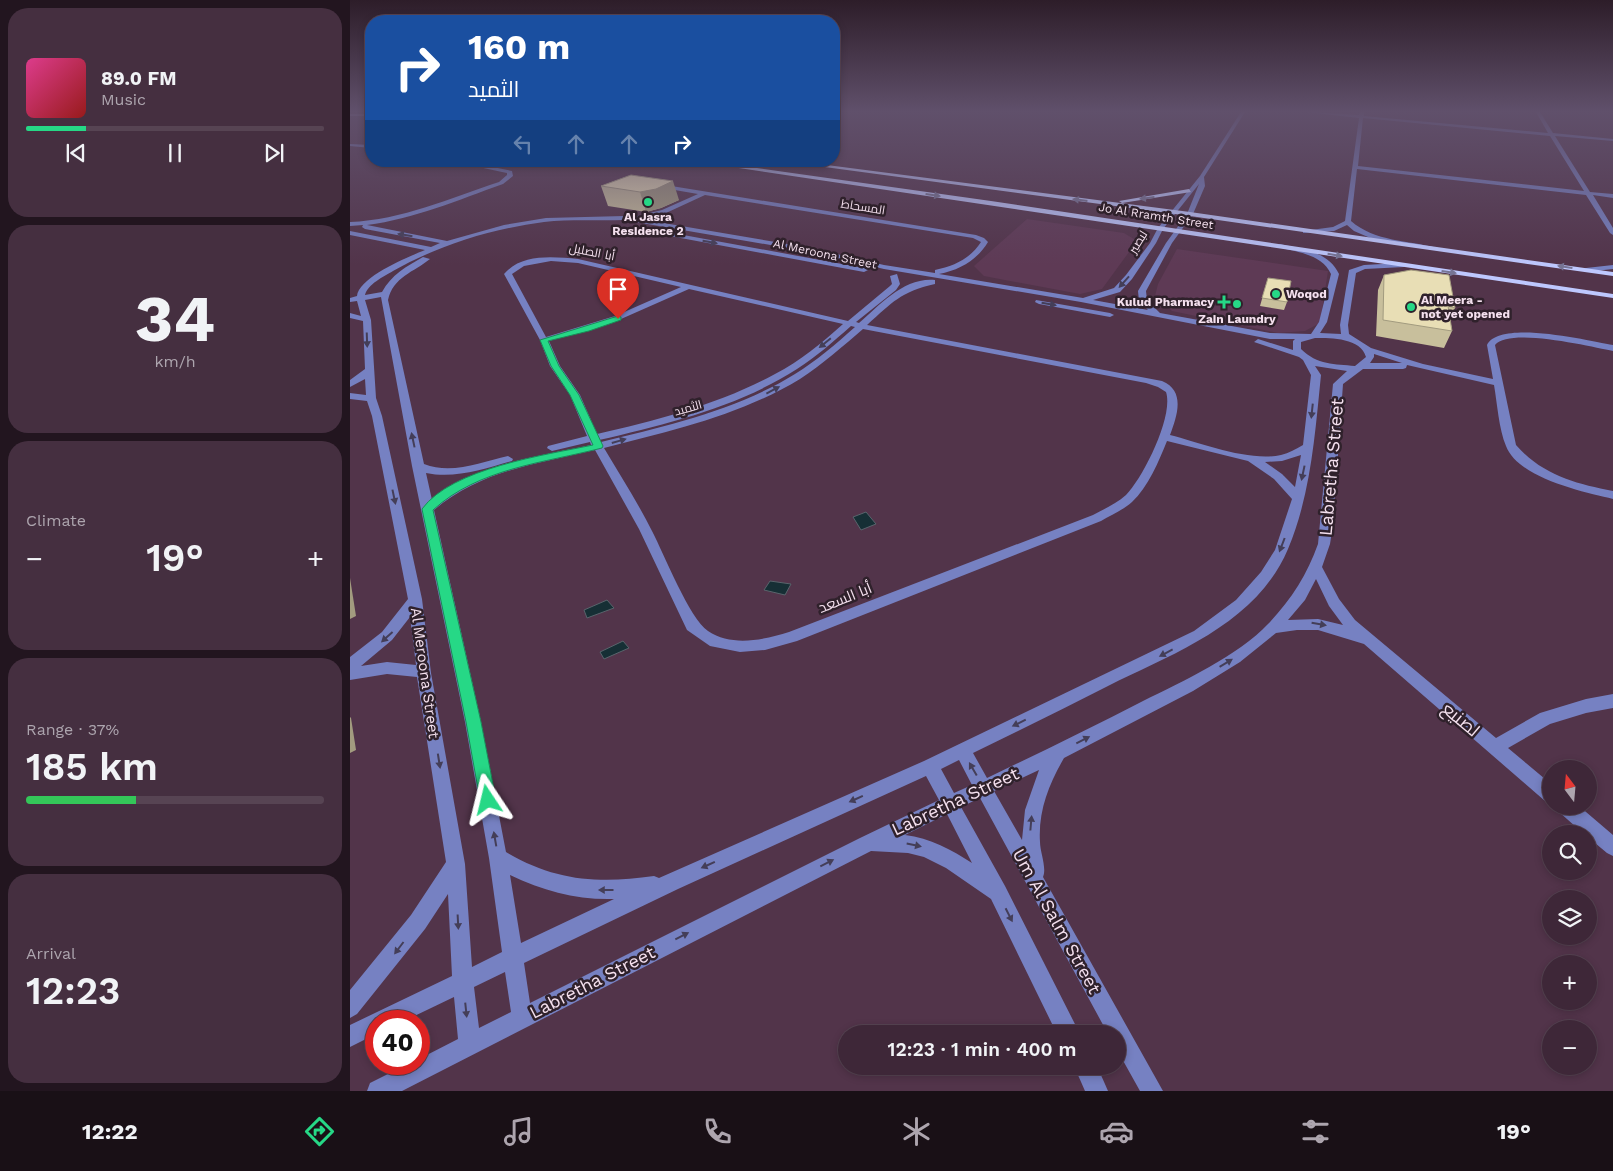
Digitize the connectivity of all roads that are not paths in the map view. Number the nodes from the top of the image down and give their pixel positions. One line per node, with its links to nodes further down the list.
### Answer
1 (1210, 163): 8 (street, لبصير)
2 (1355, 163): 7 (street)
3 (1570, 163): 12 (street)
4 (486, 167): 19 (street)
5 (736, 167): 14 (main road, Jo Al Rramth Street, one-way to 14)
6 (828, 167): 15 (main road, Jo Al Rramth Street, one-way to 6)
7 (1354, 167): 12 (street); 22 (street)
8 (1202, 176): 10 (street, لبصير); 18 (street, لبصير)
9 (652, 184): 11 (street, المسحاط)
10 (1189, 191): 15 (main road, one-way to 15); 17 (street, لبصير)
11 (705, 193): 16 (street); 41 (street, المسحاط)
12 (1588, 193): 13 (street); 30 (street)
13 (1613, 196)
14 (991, 203): 21 (main road); 26 (main road, Jo Al Rramth Street)
15 (1105, 203): 17 (main road, Jo Al Rramth Street)
16 (664, 212): 20 (street); 25 (street)
17 (1172, 212): 18 (main road, Jo Al Rramth Street); 21 (street, لبصير)
18 (1190, 214): 21 (main road); 23 (street, لبصير); 29 (main road, Jo Al Rramth Street)
19 (398, 218): 24 (street); 28 (street)
20 (624, 218): 25 (street, Al Meroona Street); 32 (street, Al Meroona Street)
21 (1168, 220): 26 (street, لبصير)
22 (1348, 222): 29 (street); 40 (street)
23 (1183, 223): 26 (main road); 27 (street, لبصير); 40 (main road)
24 (350, 224): 28 (street)
25 (667, 225): 46 (street, Al Meroona Street)
26 (1160, 228): 27 (main road, Jo Al Rramth Street); 57 (street, لبصير, one-way to 57)
27 (1177, 231): 38 (main road, Jo Al Rramth Street); 61 (street, لبصير)
28 (386, 232): 35 (street, one-way to 28)
29 (1305, 232): 40 (main road, Jo Al Rramth Street)
30 (1613, 232)
31 (350, 233): 33 (street)
32 (480, 233): 35 (street); 37 (street, Al Meroona Street)
33 (368, 237): 34 (street); 36 (street)
34 (350, 238)
35 (426, 238): 37 (street)
36 (401, 244): 39 (street); 43 (street)
37 (449, 246): 39 (street, Al Meroona Street); 48 (street, Al Meroona Street, one-way to 48); 55 (street, Al Meroona Street)
38 (1278, 246): 42 (main road, Jo Al Rramth Street, one-way to 42); 65 (street)
39 (431, 249): 43 (street, Al Meroona Street)
40 (1435, 249): 45 (main road, Jo Al Rramth Street, one-way to 40)
41 (963, 264): 46 (street, المسحاط); 51 (street)
42 (1401, 265): 54 (main road, Jo Al Rramth Street, one-way to 54); 67 (street)
43 (394, 267): 49 (street, Al Meroona Street)
44 (1613, 267): 45 (street)
45 (1586, 270): 47 (main road, Jo Al Rramth Street)
46 (924, 273): 51 (street, Al Meroona Street)
47 (1613, 274)
48 (894, 276): 50 (street, Al Meroona Street); 63 (street, الثميد)
49 (376, 278): 53 (street); 58 (street, Al Meroona Street)
50 (932, 282): 64 (street, الثميد); 70 (street, Al Meroona Street, one-way to 70)
51 (980, 282): 57 (street, Al Meroona Street)
52 (689, 286): 63 (street, أبا الصليل); 66 (street); 66 (street, أبا الصليل)
53 (350, 291)
54 (1613, 296)
55 (384, 297): 58 (street); 82 (street, one-way to 55)
56 (350, 300): 58 (street)
57 (1081, 300): 61 (street, Al Meroona Street)
58 (361, 301): 59 (street); 62 (street, Al Meroona Street)
59 (350, 306)
60 (350, 315): 62 (street)
61 (1158, 315): 65 (street, Al Meroona Street)
62 (366, 320): 73 (street, Al Meroona Street, one-way to 73)
63 (850, 323): 64 (street, أبا الصليل); 79 (street, الثميد, one-way to 79)
64 (860, 326): 78 (street, أبا السعد); 79 (street, الثميد, one-way to 64)
65 (1311, 335): 67 (street, Al Meroona Street); 70 (street)
66 (544, 340): 79 (street, أبا الصليل)
67 (1350, 340): 69 (street, Al Meroona Street)
68 (1613, 348): 74 (street)
69 (1366, 349): 71 (street, Al Meroona Street); 72 (street)
70 (1304, 357): 72 (street, Al Meroona Street); 80 (street, Labretha Street, one-way to 80)
71 (1421, 366): 72 (street, Al Meroona Street); 74 (street)
72 (1358, 367): 86 (street, Labretha Street)
73 (368, 370): 75 (street); 77 (street, Al Meroona Street)
74 (1498, 383): 83 (street)
75 (350, 384)
76 (350, 396): 77 (street)
77 (371, 398): 87 (street, Al Meroona Street, one-way to 87)
78 (1165, 437): 79 (street, أبا السعد); 81 (street)
79 (596, 442): 82 (street, الثميد); 85 (street, الثميد)
80 (1308, 447): 81 (street); 84 (street, Labretha Street, one-way to 84)
81 (1246, 457): 84 (street)
82 (418, 466): 85 (street)
83 (1613, 495)
84 (1298, 499): 95 (street, Labretha Street, one-way to 95)
85 (428, 509): 104 (street, one-way to 85)
86 (1316, 567): 88 (street, Labretha Street); 89 (street, لصنيع)
87 (414, 599): 90 (street, one-way to 90); 91 (street, Al Meroona Street)
88 (1272, 629): 89 (street, لصنيع, one-way to 89); 96 (street, Labretha Street, one-way to 88)
89 (1371, 643): 94 (street, لصنيع)
90 (350, 665)
91 (424, 673): 92 (street); 105 (street, Al Meroona Street, one-way to 105)
92 (350, 674)
93 (1613, 701): 94 (street)
94 (1495, 748): 98 (street, لصنيع)
95 (962, 750): 97 (street, Labretha Street); 99 (street, Um Al Salm Street, one-way to 95)
96 (1059, 752): 99 (street, Labretha Street); 107 (street, one-way to 96)
97 (930, 766): 100 (street); 106 (street, Labretha Street, one-way to 106)
98 (1542, 787)
99 (984, 788): 100 (street, Labretha Street); 107 (street, Um Al Salm Street)
100 (951, 804): 102 (street, Labretha Street); 108 (street)
101 (1576, 815): 103 (street)
102 (866, 844): 108 (street, one-way to 108); 113 (street, Labretha Street, one-way to 102)
103 (1613, 847)
104 (498, 858): 106 (street, one-way to 104); 109 (street)
105 (456, 864): 110 (street, Al Meroona Street, one-way to 110); 111 (street, one-way to 111)
106 (671, 882): 109 (street, Labretha Street)
107 (1038, 888): 121 (street, Um Al Salm Street)
108 (998, 893): 114 (street, one-way to 114)
109 (512, 958): 110 (street, Labretha Street); 113 (street)
110 (463, 982): 112 (street, Labretha Street); 117 (street, Al Meroona Street, one-way to 117)
111 (350, 1007)
112 (404, 1010)
113 (522, 1017): 117 (street, Labretha Street)
114 (1064, 1025)
115 (365, 1028): 116 (street)
116 (350, 1036)
117 (470, 1045): 119 (street, Labretha Street)
118 (1089, 1075): 120 (street)
119 (378, 1091)
120 (1097, 1091)
121 (1152, 1091)

